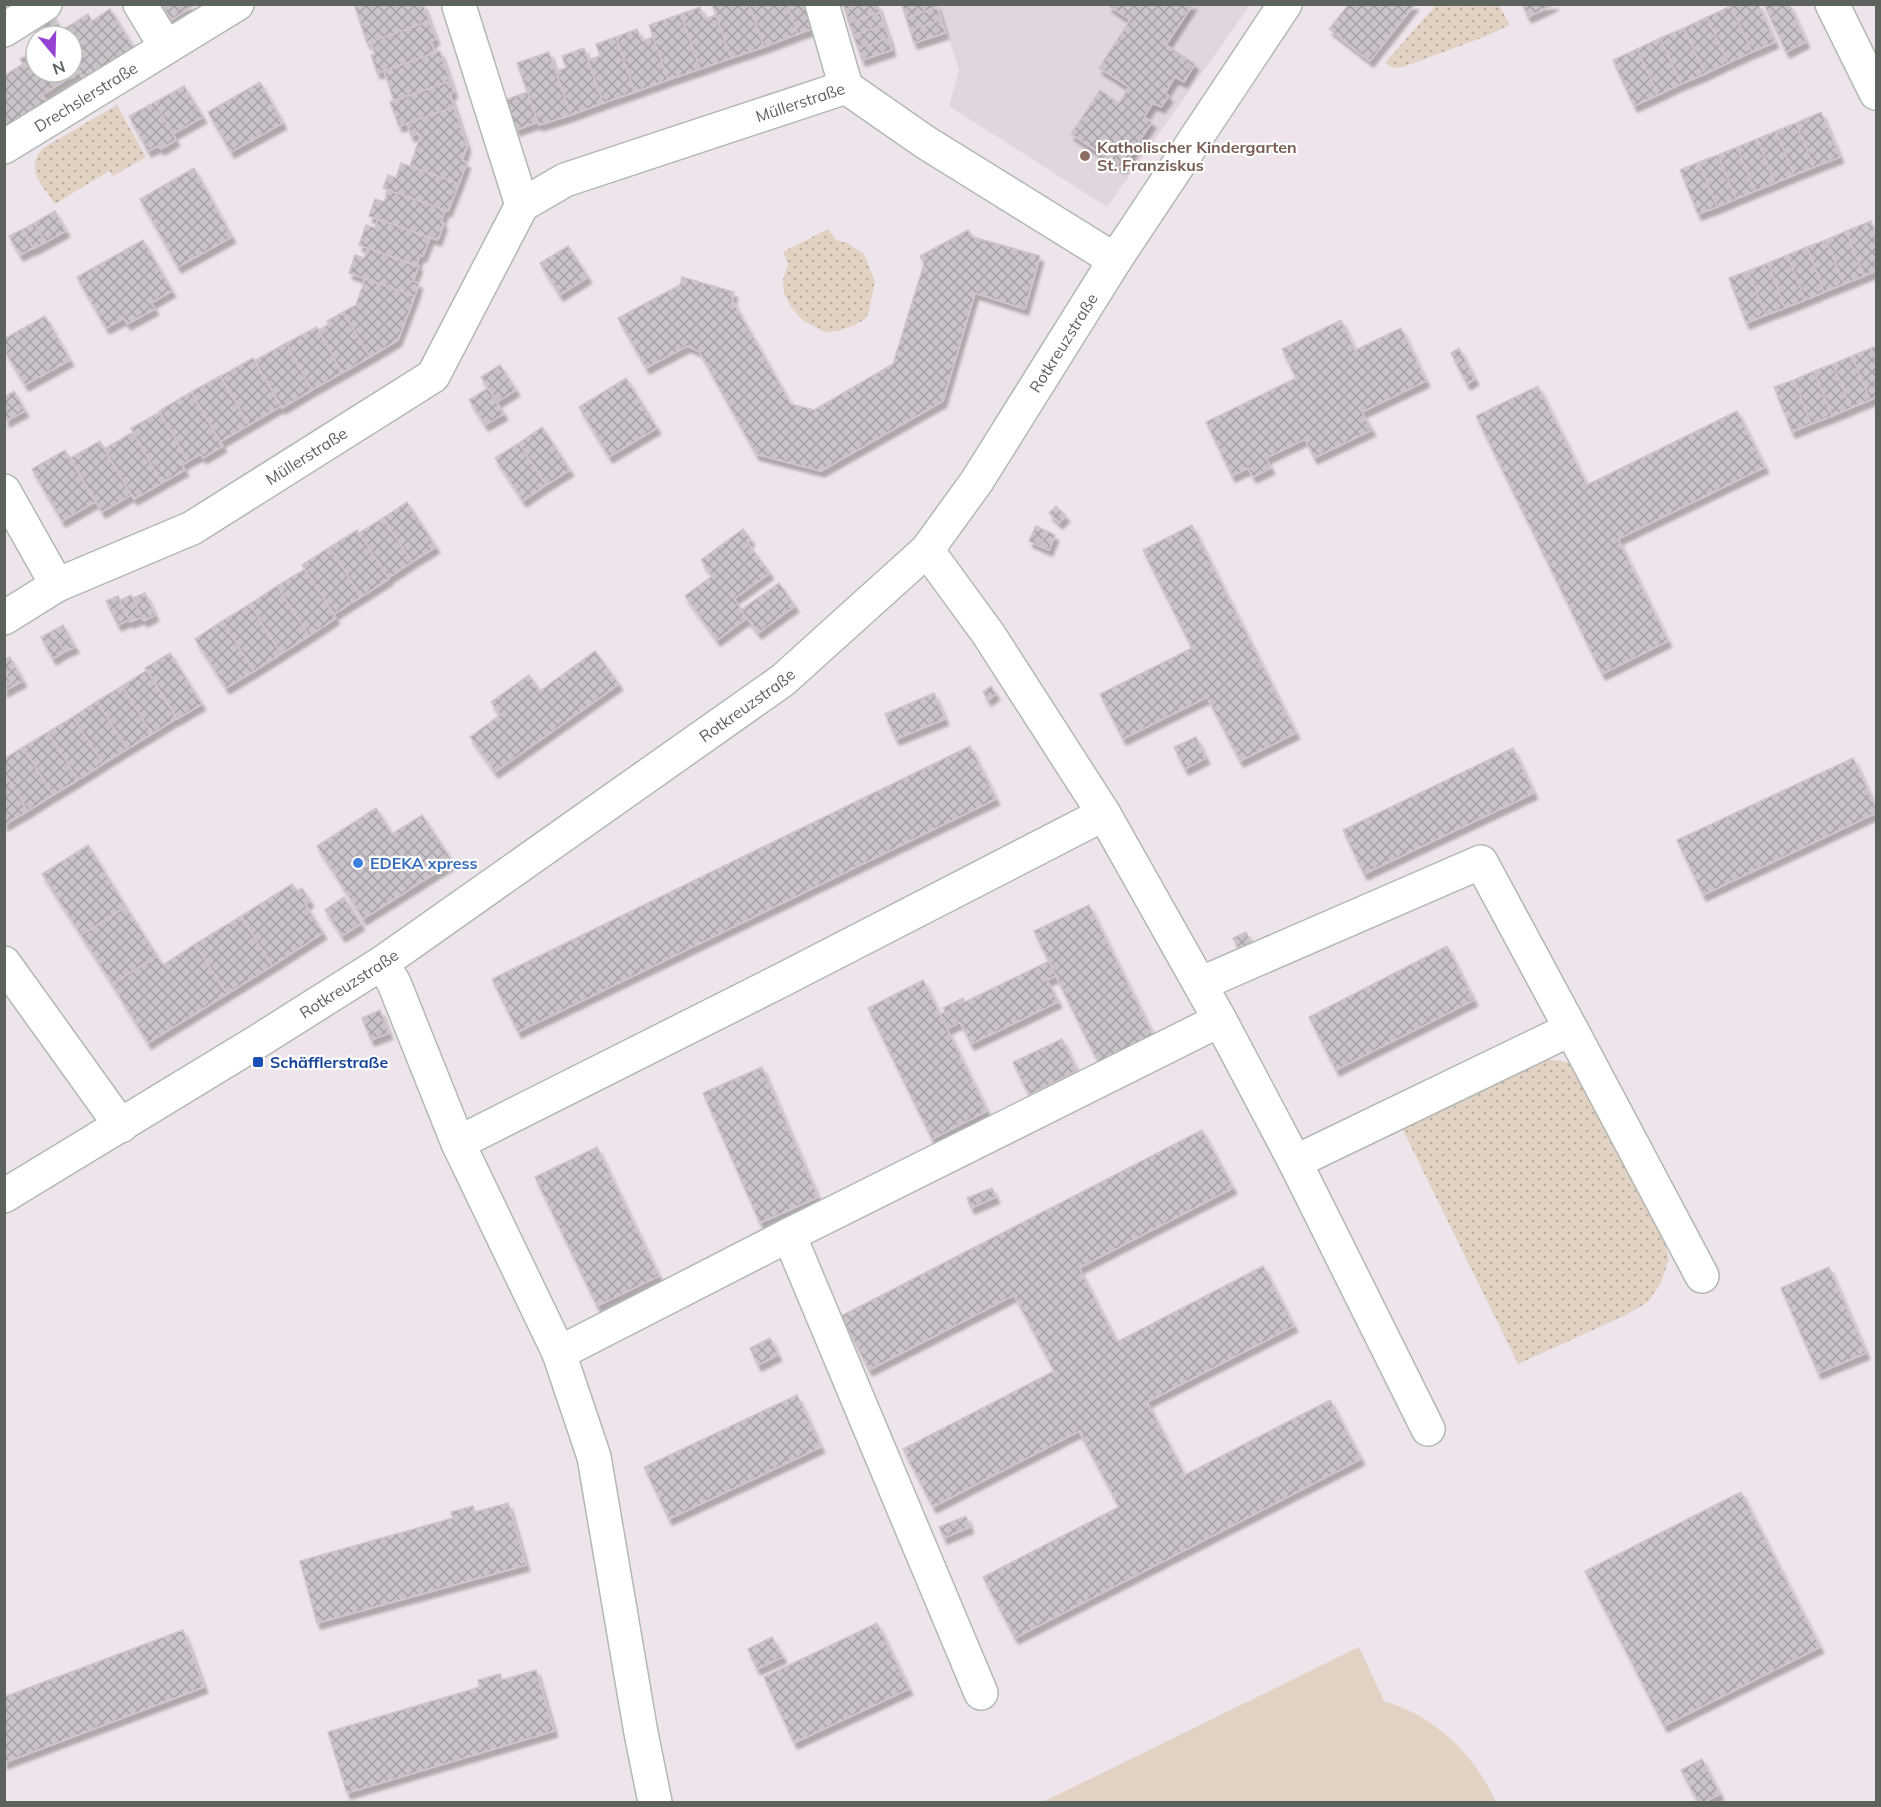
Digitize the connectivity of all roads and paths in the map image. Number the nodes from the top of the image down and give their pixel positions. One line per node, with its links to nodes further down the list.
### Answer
1 (45, 4): 8 (street)
2 (140, 4): 9 (street)
3 (237, 4): 9 (street, Drechslerstraße)
4 (822, 4): 10 (street)
5 (1285, 4): 14 (street, Rotkreuzstraße)
6 (1832, 4): 11 (street)
7 (460, 5): 13 (street)
8 (4, 30)
9 (166, 47): 12 (street, Drechslerstraße)
10 (846, 87): 13 (street, Müllerstraße); 14 (street, Müllerstraße)
11 (1876, 93)
12 (4, 147)
13 (522, 206): 17 (street, Müllerstraße)
14 (1115, 260): 16 (street, Rotkreuzstraße)
15 (4, 491): 17 (street)
16 (927, 550): 19 (street); 21 (street, Rotkreuzstraße)
17 (57, 585): 18 (street, Müllerstraße)
18 (4, 618)
19 (1104, 814): 22 (street); 26 (street)
20 (4, 963): 25 (street)
21 (382, 963): 25 (street, Rotkreuzstraße); 26 (street)
22 (1200, 984): 23 (street); 24 (street)
23 (1220, 1020): 27 (street); 29 (street)
24 (1571, 1029): 27 (street); 30 (street)
25 (121, 1126): 28 (street, Rotkreuzstraße)
26 (458, 1143): 31 (street)
27 (1295, 1162): 32 (street)
28 (4, 1196)
29 (789, 1235): 31 (street); 33 (street)
30 (1702, 1275)
31 (559, 1353): 34 (street)
32 (1428, 1429)
33 (981, 1693)
34 (655, 1803)

